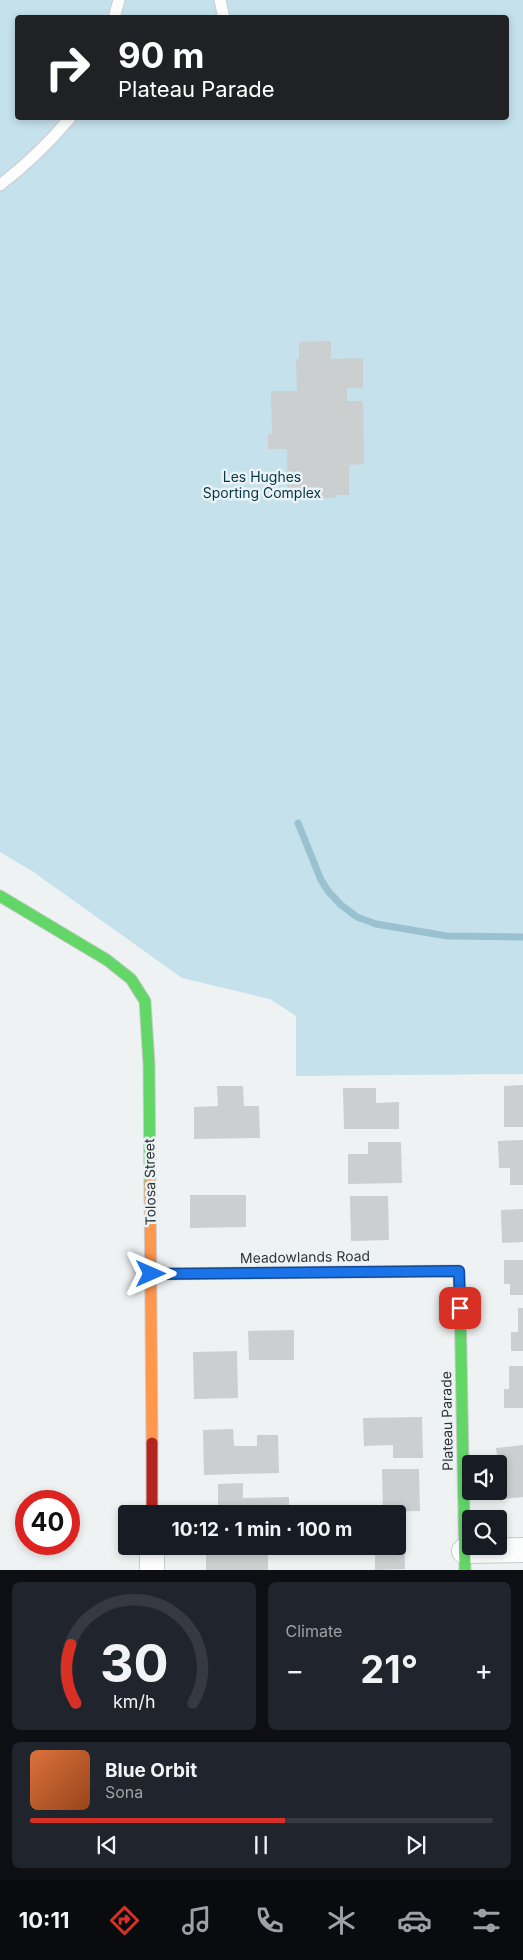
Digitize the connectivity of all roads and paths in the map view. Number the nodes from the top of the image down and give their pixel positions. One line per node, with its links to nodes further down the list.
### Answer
1 (119, 0): 3 (lane)
2 (220, 0): 4 (lane)
3 (115, 15)
4 (223, 15)
5 (68, 120): 6 (lane)
6 (0, 185)
7 (0, 896): 9 (street, Tolosa Street)
8 (459, 1271): 9 (street, Meadowlands Road); 13 (street, Plateau Parade)
9 (151, 1274): 10 (street, Tolosa Street)
10 (152, 1505)
11 (523, 1550): 13 (street)
12 (152, 1555): 14 (street)
13 (465, 1561)
14 (152, 1570)

